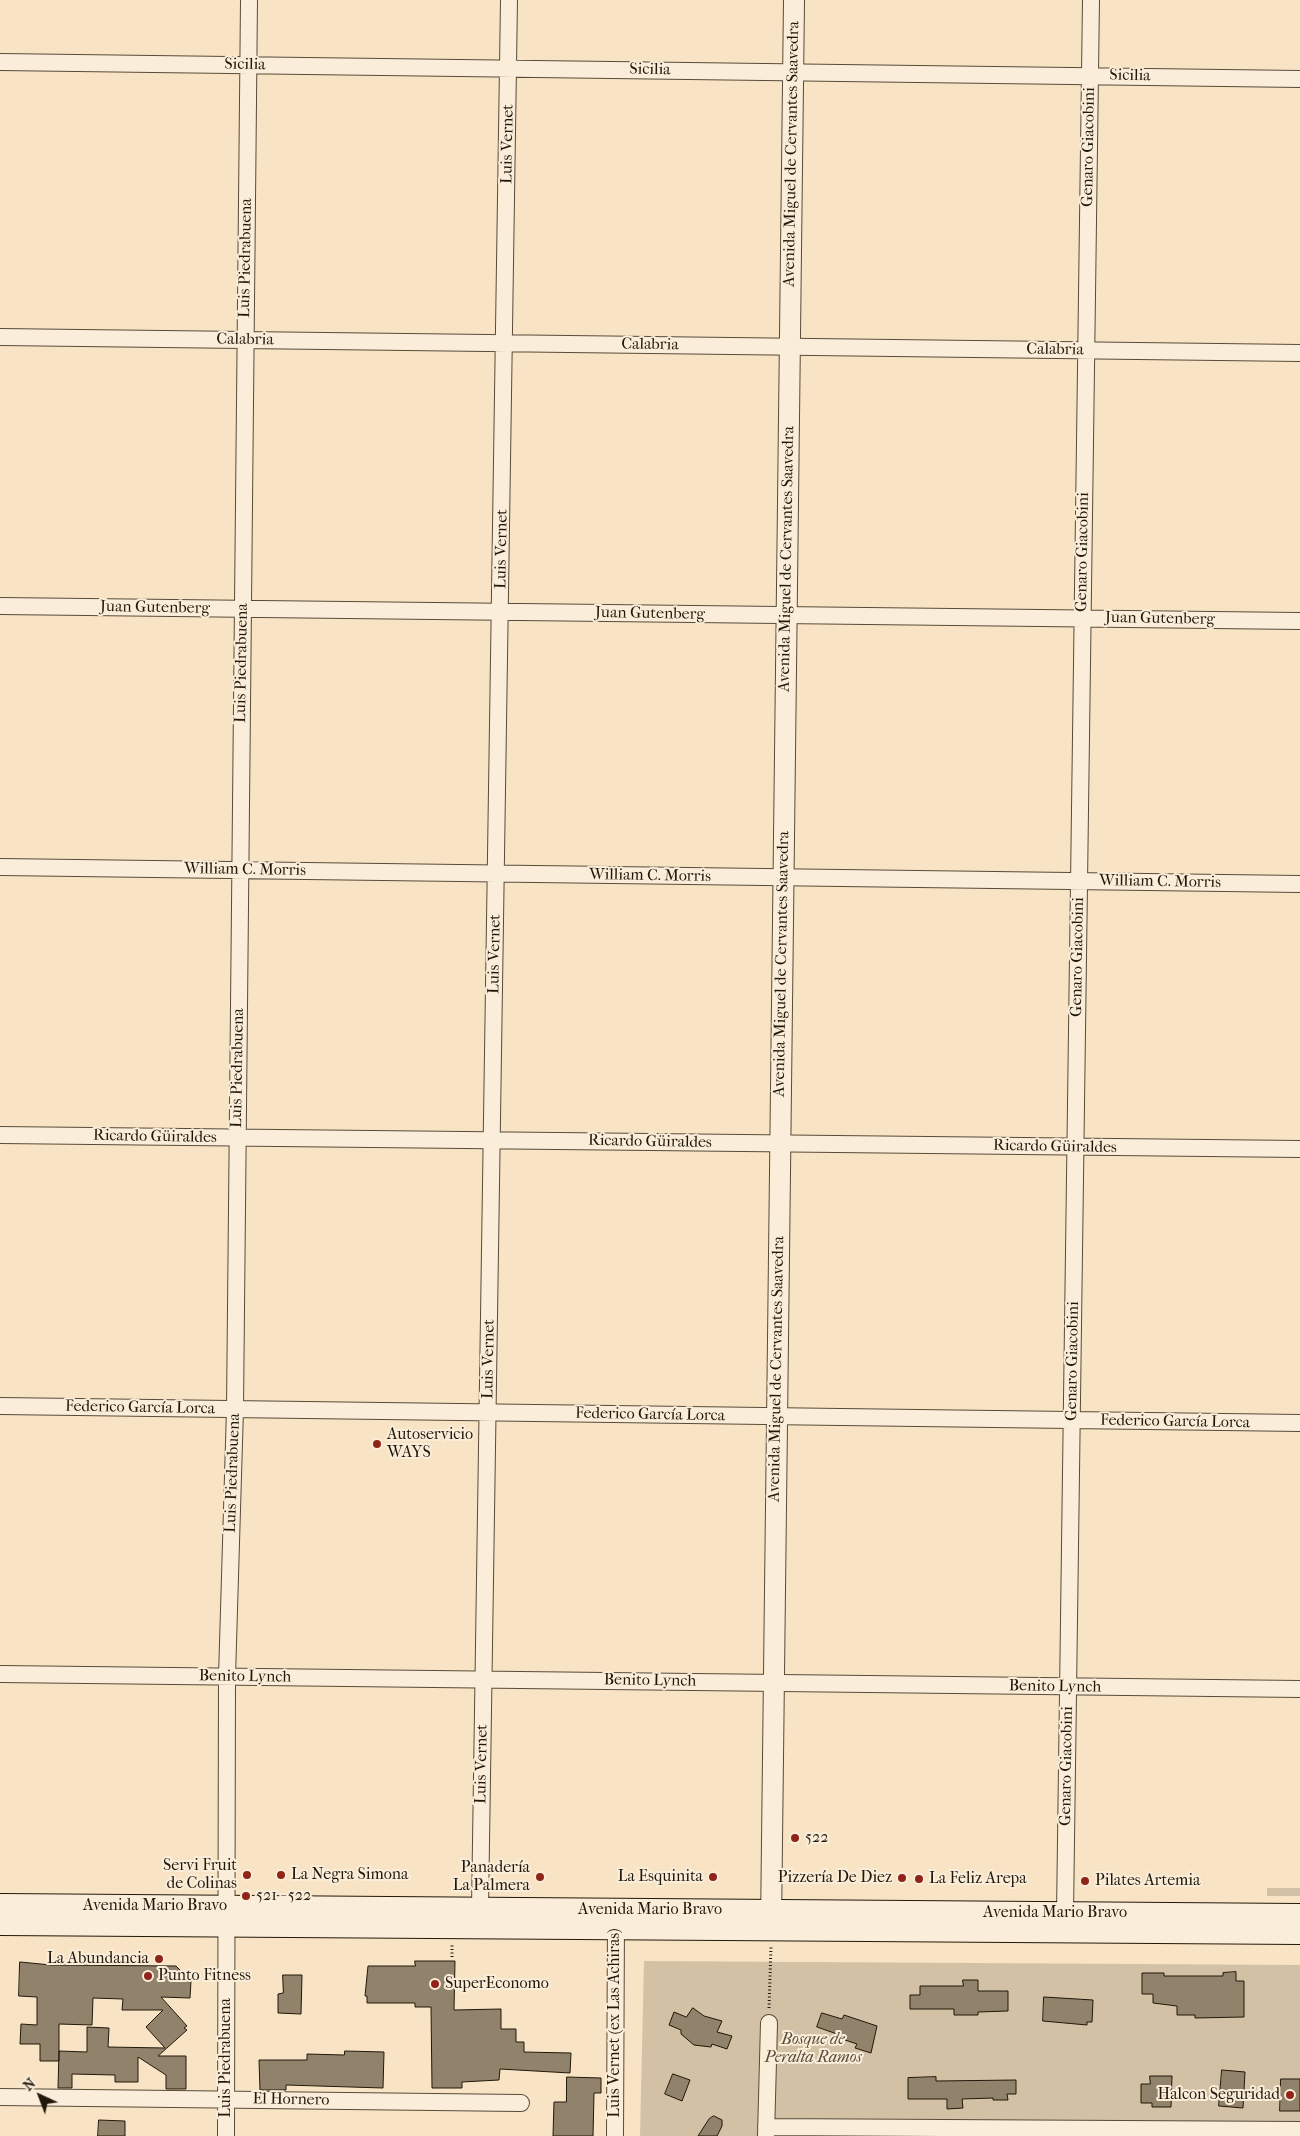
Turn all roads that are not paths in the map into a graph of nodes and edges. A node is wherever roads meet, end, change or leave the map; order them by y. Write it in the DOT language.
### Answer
graph roads {
  1 [pos="249,0"];
  2 [pos="509,0"];
  3 [pos="794,0"];
  4 [pos="1091,0"];
  5 [pos="0,62"];
  6 [pos="248,65"];
  7 [pos="508,68"];
  8 [pos="793,72"];
  9 [pos="1090,76"];
  10 [pos="1300,78"];
  11 [pos="0,337"];
  12 [pos="246,340"];
  13 [pos="505,343"];
  14 [pos="790,346"];
  15 [pos="1086,350"];
  16 [pos="1300,353"];
  17 [pos="0,606"];
  18 [pos="243,609"];
  19 [pos="501,612"];
  20 [pos="786,615"];
  21 [pos="1082,618"];
  22 [pos="1300,621"];
  23 [pos="0,867"];
  24 [pos="240,870"];
  25 [pos="497,874"];
  26 [pos="783,878"];
  27 [pos="1079,881"];
  28 [pos="1300,884"];
  29 [pos="0,1135"];
  30 [pos="237,1138"];
  31 [pos="492,1140"];
  32 [pos="780,1143"];
  33 [pos="1076,1147"];
  34 [pos="1300,1149"];
  35 [pos="0,1406"];
  36 [pos="235,1409"];
  37 [pos="488,1413"];
  38 [pos="777,1417"];
  39 [pos="1072,1420"];
  40 [pos="1300,1423"];
  41 [pos="0,1674"];
  42 [pos="227,1677"];
  43 [pos="484,1680"];
  44 [pos="774,1683"];
  45 [pos="1068,1687"];
  46 [pos="1300,1689"];
  47 [pos="0,1905"];
  48 [pos="480,1908"];
  49 [pos="1065,1913"];
  50 [pos="1300,1915"];
  51 [pos="225,1916"];
  52 [pos="616,1919"];
  53 [pos="771,1920"];
  54 [pos="0,1924"];
  55 [pos="1300,1933"];
  56 [pos="769,2023"];
  57 [pos="0,2097"];
  58 [pos="226,2099"];
  59 [pos="521,2103"];
  60 [pos="1300,2130"];
  61 [pos="766,2132"];
  62 [pos="226,2136"];
  63 [pos="614,2136"];
  1 -- 6 [label="street, Luis Piedrabuena"];
  2 -- 7 [label="street, Luis Vernet"];
  3 -- 8 [label="street, Avenida Miguel de Cervantes Saavedra"];
  4 -- 9 [label="street, Genaro Giacobini"];
  5 -- 6 [label="street, Sicilia"];
  6 -- 7 [label="street, Sicilia"];
  6 -- 12 [label="street, Luis Piedrabuena"];
  7 -- 8 [label="street, Sicilia"];
  7 -- 13 [label="street, Luis Vernet"];
  8 -- 9 [label="street, Sicilia"];
  8 -- 14 [label="street, Avenida Miguel de Cervantes Saavedra"];
  9 -- 10 [label="street, Sicilia"];
  9 -- 15 [label="street, Genaro Giacobini"];
  11 -- 12 [label="street, Calabria"];
  12 -- 13 [label="street, Calabria"];
  12 -- 18 [label="street, Luis Piedrabuena"];
  13 -- 14 [label="street, Calabria"];
  13 -- 19 [label="street, Luis Vernet"];
  14 -- 15 [label="street, Calabria"];
  14 -- 20 [label="street, Avenida Miguel de Cervantes Saavedra"];
  15 -- 16 [label="street, Calabria"];
  15 -- 21 [label="street, Genaro Giacobini"];
  17 -- 18 [label="street, Juan Gutenberg"];
  18 -- 19 [label="street, Juan Gutenberg"];
  18 -- 24 [label="street, Luis Piedrabuena"];
  19 -- 20 [label="street, Juan Gutenberg"];
  19 -- 25 [label="street, Luis Vernet"];
  20 -- 21 [label="street, Juan Gutenberg"];
  20 -- 26 [label="street, Avenida Miguel de Cervantes Saavedra"];
  21 -- 22 [label="street, Juan Gutenberg"];
  21 -- 27 [label="street, Genaro Giacobini"];
  23 -- 24 [label="street, William C. Morris"];
  24 -- 25 [label="street, William C. Morris"];
  24 -- 30 [label="street, Luis Piedrabuena"];
  25 -- 26 [label="street, William C. Morris"];
  25 -- 31 [label="street, Luis Vernet"];
  26 -- 27 [label="street, William C. Morris"];
  26 -- 32 [label="street, Avenida Miguel de Cervantes Saavedra"];
  27 -- 28 [label="street, William C. Morris"];
  27 -- 33 [label="street, Genaro Giacobini"];
  29 -- 30 [label="street, Ricardo Güiraldes"];
  30 -- 31 [label="street, Ricardo Güiraldes"];
  30 -- 36 [label="street, Luis Piedrabuena"];
  31 -- 32 [label="street, Ricardo Güiraldes"];
  31 -- 37 [label="street, Luis Vernet"];
  32 -- 33 [label="street, Ricardo Güiraldes"];
  32 -- 38 [label="street, Avenida Miguel de Cervantes Saavedra"];
  33 -- 34 [label="street, Ricardo Güiraldes"];
  33 -- 39 [label="street, Genaro Giacobini"];
  35 -- 36 [label="street, Federico García Lorca"];
  36 -- 37 [label="street, Federico García Lorca"];
  36 -- 42 [label="street, Luis Piedrabuena"];
  37 -- 38 [label="street, Federico García Lorca"];
  37 -- 43 [label="street, Luis Vernet"];
  38 -- 39 [label="street, Federico García Lorca"];
  38 -- 44 [label="street, Avenida Miguel de Cervantes Saavedra"];
  39 -- 40 [label="street, Federico García Lorca"];
  39 -- 45 [label="street, Genaro Giacobini"];
  41 -- 42 [label="street, Benito Lynch"];
  42 -- 43 [label="street, Benito Lynch"];
  42 -- 51 [label="street, Luis Piedrabuena"];
  43 -- 44 [label="street, Benito Lynch"];
  43 -- 48 [label="street, Luis Vernet"];
  44 -- 45 [label="street, Benito Lynch"];
  44 -- 53 [label="street, Avenida Miguel de Cervantes Saavedra"];
  45 -- 46 [label="street, Benito Lynch"];
  45 -- 49 [label="street, Genaro Giacobini"];
  47 -- 51 [label="main road, Avenida Mario Bravo"];
  48 -- 51 [label="main road, Avenida Mario Bravo"];
  48 -- 52 [label="main road, Avenida Mario Bravo"];
  49 -- 50 [label="main road, Avenida Mario Bravo"];
  49 -- 53 [label="main road, Avenida Mario Bravo"];
  51 -- 52 [label="main road, Avenida Mario Bravo"];
  51 -- 54 [label="main road, Avenida Mario Bravo"];
  51 -- 58 [label="street, Luis Piedrabuena"];
  52 -- 53 [label="main road, Avenida Mario Bravo"];
  52 -- 63 [label="street, Luis Vernet (ex Las Achiras)"];
  53 -- 55 [label="main road, Avenida Mario Bravo"];
  56 -- 61 [label="street"];
  57 -- 58 [label="street, El Hornero"];
  58 -- 59 [label="street, El Hornero"];
  58 -- 62 [label="street, Luis Piedrabuena"];
  60 -- 61 [label="street"];
}
